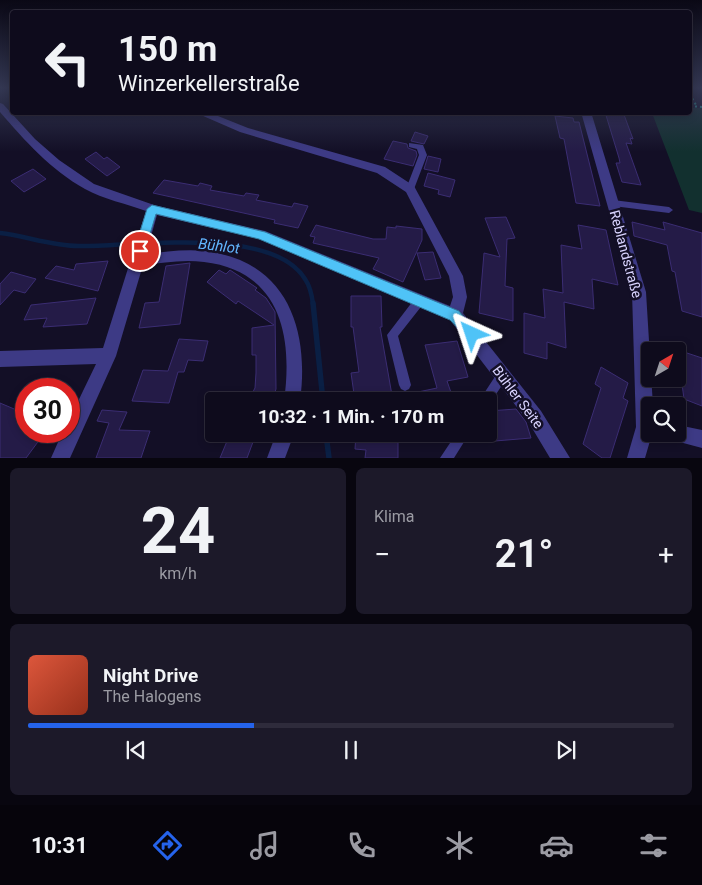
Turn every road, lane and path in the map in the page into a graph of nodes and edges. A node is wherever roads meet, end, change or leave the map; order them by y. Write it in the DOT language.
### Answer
graph roads {
  1 [pos="3,109"];
  2 [pos="217,115"];
  3 [pos="587,115"];
  4 [pos="412,144"];
  5 [pos="410,189"];
  6 [pos="613,203"];
  7 [pos="152,209"];
  8 [pos="668,210"];
  9 [pos="139,255"];
  10 [pos="420,300"];
  11 [pos="455,315"];
  12 [pos="108,356"];
  13 [pos="0,360"];
  14 [pos="502,376"];
  15 [pos="406,385"];
  16 [pos="293,392"];
  17 [pos="491,392"];
  18 [pos="645,397"];
  19 [pos="686,436"];
  20 [pos="702,439"];
  21 [pos="282,442"];
  22 [pos="457,442"];
  23 [pos="642,442"];
  24 [pos="60,458"];
  25 [pos="276,458"];
  26 [pos="446,458"];
  27 [pos="561,458"];
  28 [pos="636,458"];
  1 -- 7 [label="street, Bühler Seite"];
  2 -- 5 [label="street"];
  3 -- 6 [label="street, Reblandstraße"];
  4 -- 5 [label="lane"];
  5 -- 11 [label="street"];
  6 -- 8 [label="lane"];
  6 -- 18 [label="street, Reblandstraße"];
  7 -- 9 [label="street"];
  7 -- 10 [label="street, Bühler Seite"];
  9 -- 12 [label="street"];
  9 -- 16 [label="street"];
  10 -- 11 [label="street, Bühler Seite"];
  10 -- 15 [label="lane"];
  11 -- 14 [label="street, Bühler Seite"];
  12 -- 13 [label="street"];
  12 -- 24 [label="street"];
  14 -- 17 [label="lane"];
  14 -- 27 [label="street, Bühler Seite"];
  19 -- 20 [label="street"];
  21 -- 25 [label="street"];
  22 -- 26 [label="lane"];
  23 -- 28 [label="street, Reblandstraße"];
}
